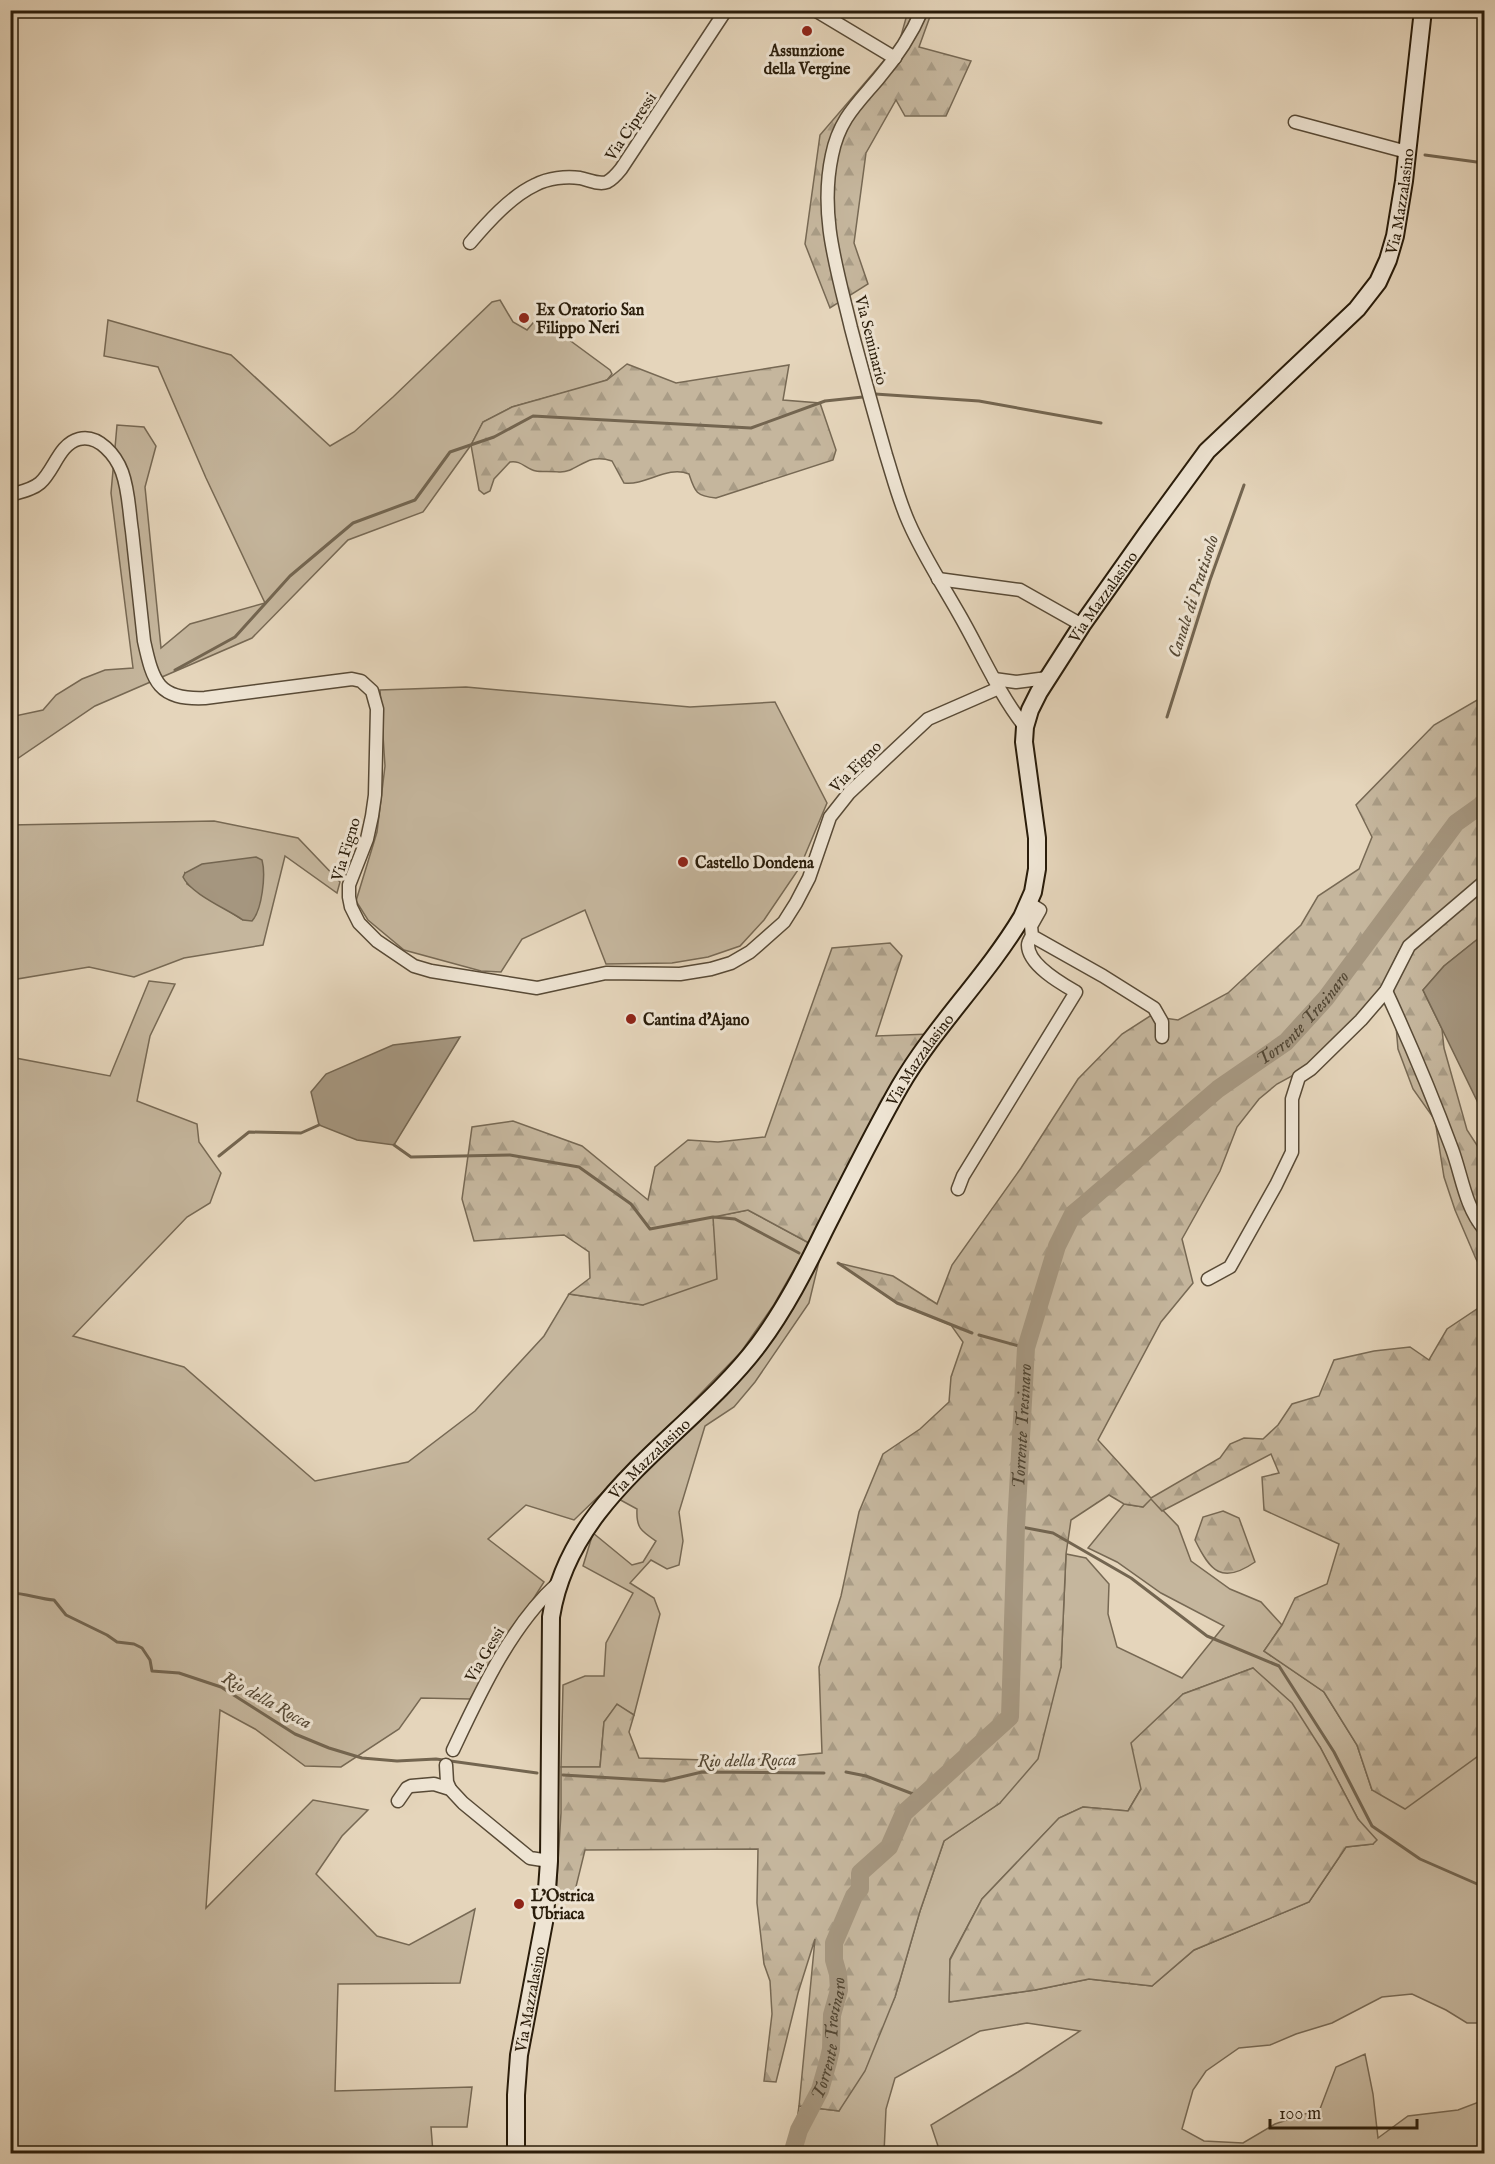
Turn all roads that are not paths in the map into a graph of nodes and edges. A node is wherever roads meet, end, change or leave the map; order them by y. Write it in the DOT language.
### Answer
graph roads {
  1 [pos="726,10"];
  2 [pos="815,10"];
  3 [pos="922,10"];
  4 [pos="1424,10"];
  5 [pos="895,58"];
  6 [pos="1295,122"];
  7 [pos="1407,152"];
  8 [pos="470,243"];
  9 [pos="10,495"];
  10 [pos="938,579"];
  11 [pos="1082,625"];
  12 [pos="1047,678"];
  13 [pos="997,684"];
  14 [pos="1025,727"];
  15 [pos="1485,882"];
  16 [pos="1029,903"];
  17 [pos="1032,936"];
  18 [pos="1386,991"];
  19 [pos="1162,1036"];
  20 [pos="958,1189"];
  21 [pos="1485,1229"];
  22 [pos="1208,1279"];
  23 [pos="558,1584"];
  24 [pos="453,1750"];
  25 [pos="446,1765"];
  26 [pos="450,1789"];
  27 [pos="398,1801"];
  28 [pos="549,1862"];
  29 [pos="516,2154"];
  1 -- 8 [label="street, Via Cipressi"];
  2 -- 5 [label="street"];
  3 -- 5 [label="street, Via Seminario"];
  4 -- 7 [label="main road, Via Mazzalasino"];
  5 -- 10 [label="street, Via Seminario"];
  6 -- 7 [label="street"];
  7 -- 11 [label="main road, Via Mazzalasino"];
  9 -- 13 [label="street, Via Figno"];
  10 -- 11 [label="street"];
  10 -- 13 [label="street, Via Seminario"];
  11 -- 12 [label="main road, Via Mazzalasino"];
  12 -- 13 [label="street"];
  12 -- 14 [label="main road, Via Mazzalasino"];
  13 -- 14 [label="street, Via Seminario"];
  14 -- 16 [label="main road, Via Mazzalasino"];
  15 -- 18 [label="street"];
  16 -- 17 [label="street"];
  16 -- 23 [label="main road, Via Mazzalasino"];
  17 -- 19 [label="street"];
  17 -- 20 [label="street"];
  18 -- 21 [label="street"];
  18 -- 22 [label="street"];
  23 -- 24 [label="street, Via Gessi"];
  23 -- 28 [label="main road, Via Mazzalasino"];
  25 -- 26 [label="street"];
  26 -- 27 [label="street"];
  26 -- 28 [label="street"];
  28 -- 29 [label="main road, Via Mazzalasino"];
}
